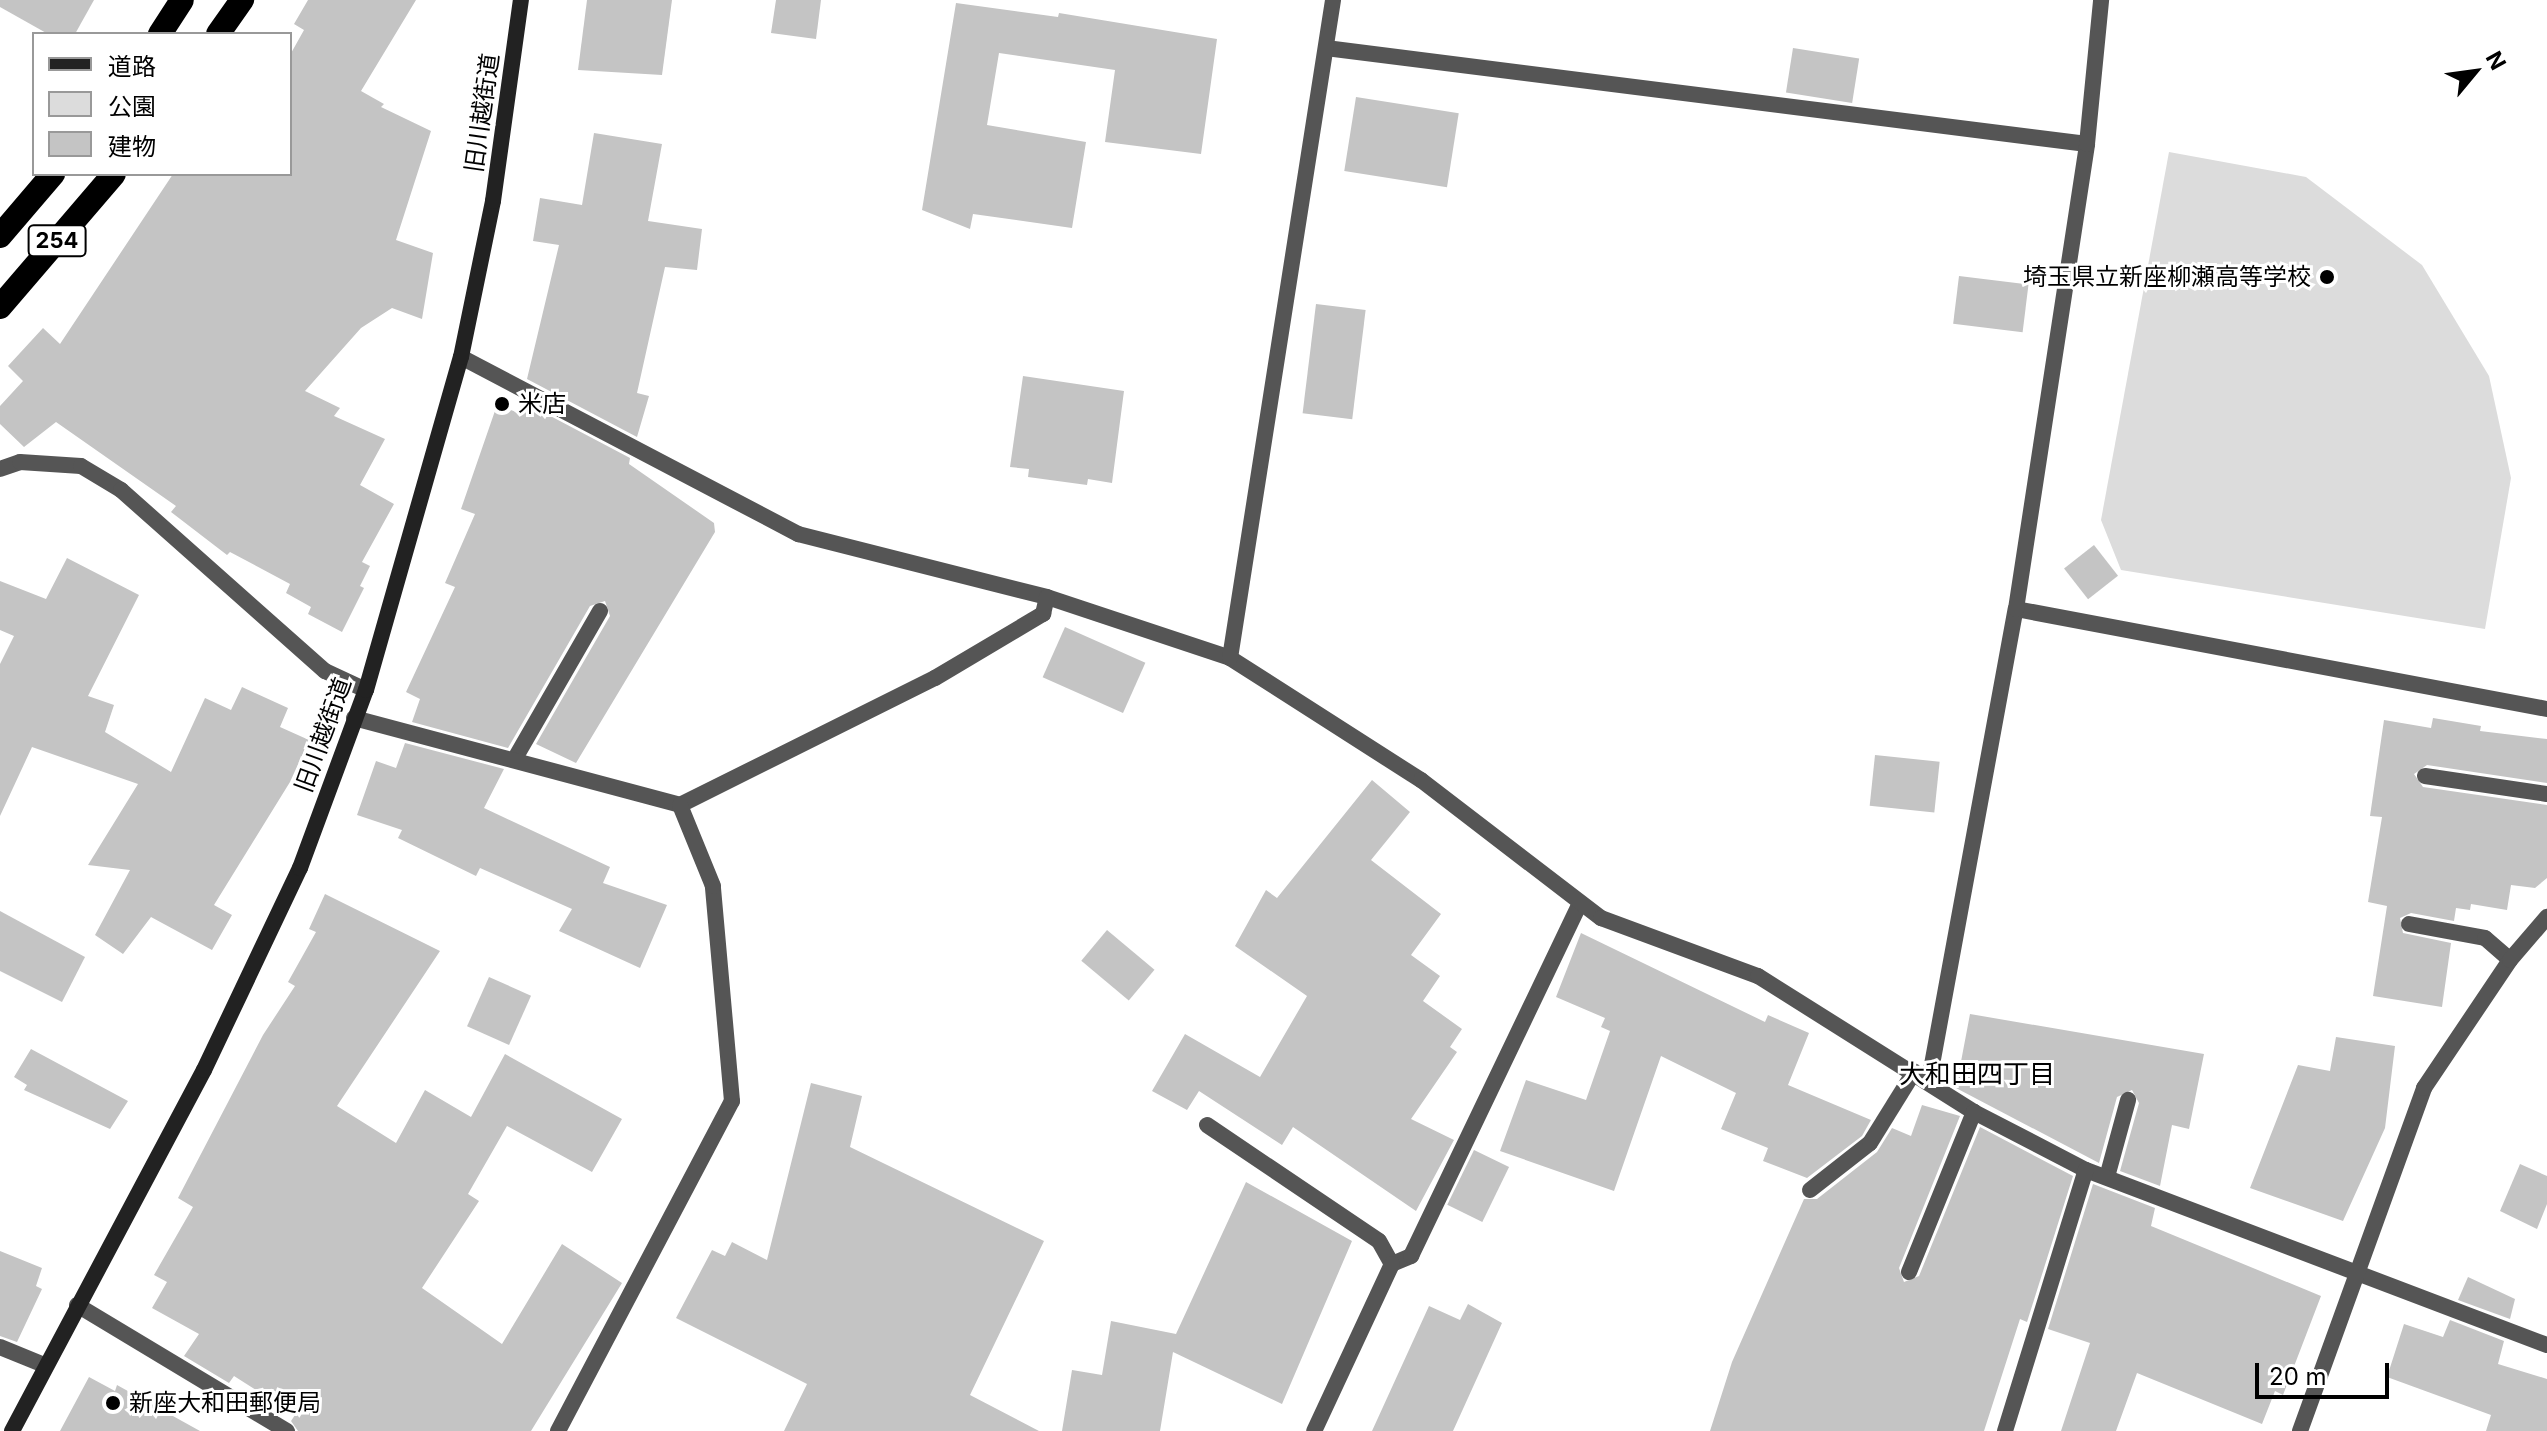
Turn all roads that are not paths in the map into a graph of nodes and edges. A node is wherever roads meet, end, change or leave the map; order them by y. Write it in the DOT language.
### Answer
graph roads {
  1 [pos="182,0"];
  2 [pos="242,0"];
  3 [pos="521,0"];
  4 [pos="1333,0"];
  5 [pos="2101,0"];
  6 [pos="161,32"];
  7 [pos="219,32"];
  8 [pos="1326,48"];
  9 [pos="2087,144"];
  10 [pos="51,176"];
  11 [pos="112,176"];
  12 [pos="0,236"];
  13 [pos="0,307"];
  14 [pos="461,357"];
  15 [pos="0,469"];
  16 [pos="1047,597"];
  17 [pos="2016,609"];
  18 [pos="600,611"];
  19 [pos="1230,658"];
  20 [pos="366,690"];
  21 [pos="2547,709"];
  22 [pos="354,718"];
  23 [pos="514,760"];
  24 [pos="2425,776"];
  25 [pos="2547,794"];
  26 [pos="680,805"];
  27 [pos="1580,904"];
  28 [pos="2547,917"];
  29 [pos="2409,924"];
  30 [pos="2510,960"];
  31 [pos="1921,1076"];
  32 [pos="2128,1100"];
  33 [pos="1974,1112"];
  34 [pos="1207,1125"];
  35 [pos="2086,1170"];
  36 [pos="2107,1177"];
  37 [pos="1810,1190"];
  38 [pos="1392,1264"];
  39 [pos="1909,1272"];
  40 [pos="2356,1274"];
  41 [pos="77,1305"];
  42 [pos="2547,1345"];
  43 [pos="0,1347"];
  44 [pos="44,1365"];
  45 [pos="12,1431"];
  46 [pos="287,1431"];
  47 [pos="558,1431"];
  48 [pos="1314,1431"];
  49 [pos="2005,1431"];
  50 [pos="2300,1431"];
  1 -- 6 [label="highway"];
  2 -- 7 [label="highway"];
  3 -- 14 [label="main road, 旧川越街道"];
  4 -- 8 [label="street"];
  5 -- 9 [label="street"];
  8 -- 9 [label="street"];
  8 -- 19 [label="street"];
  9 -- 17 [label="street"];
  10 -- 12 [label="highway, 254"];
  11 -- 13 [label="highway, 254"];
  14 -- 16 [label="street"];
  14 -- 20 [label="main road, 旧川越街道"];
  15 -- 20 [label="street"];
  16 -- 19 [label="street"];
  16 -- 26 [label="street"];
  17 -- 21 [label="street"];
  17 -- 31 [label="street"];
  18 -- 23 [label="street"];
  19 -- 27 [label="street"];
  20 -- 22 [label="main road, 旧川越街道"];
  22 -- 23 [label="street"];
  22 -- 41 [label="main road, 旧川越街道"];
  23 -- 26 [label="street"];
  24 -- 25 [label="street"];
  26 -- 47 [label="street"];
  27 -- 31 [label="street"];
  27 -- 38 [label="street"];
  28 -- 30 [label="street"];
  29 -- 30 [label="street"];
  30 -- 40 [label="street"];
  31 -- 33 [label="street"];
  31 -- 37 [label="street"];
  32 -- 36 [label="street"];
  33 -- 35 [label="street"];
  33 -- 39 [label="street"];
  34 -- 38 [label="street"];
  35 -- 36 [label="street"];
  35 -- 49 [label="street"];
  36 -- 40 [label="street"];
  38 -- 48 [label="street"];
  40 -- 42 [label="street"];
  40 -- 50 [label="street"];
  41 -- 44 [label="main road, 旧川越街道"];
  41 -- 46 [label="street"];
  43 -- 44 [label="street"];
  44 -- 45 [label="main road, 旧川越街道"];
}
